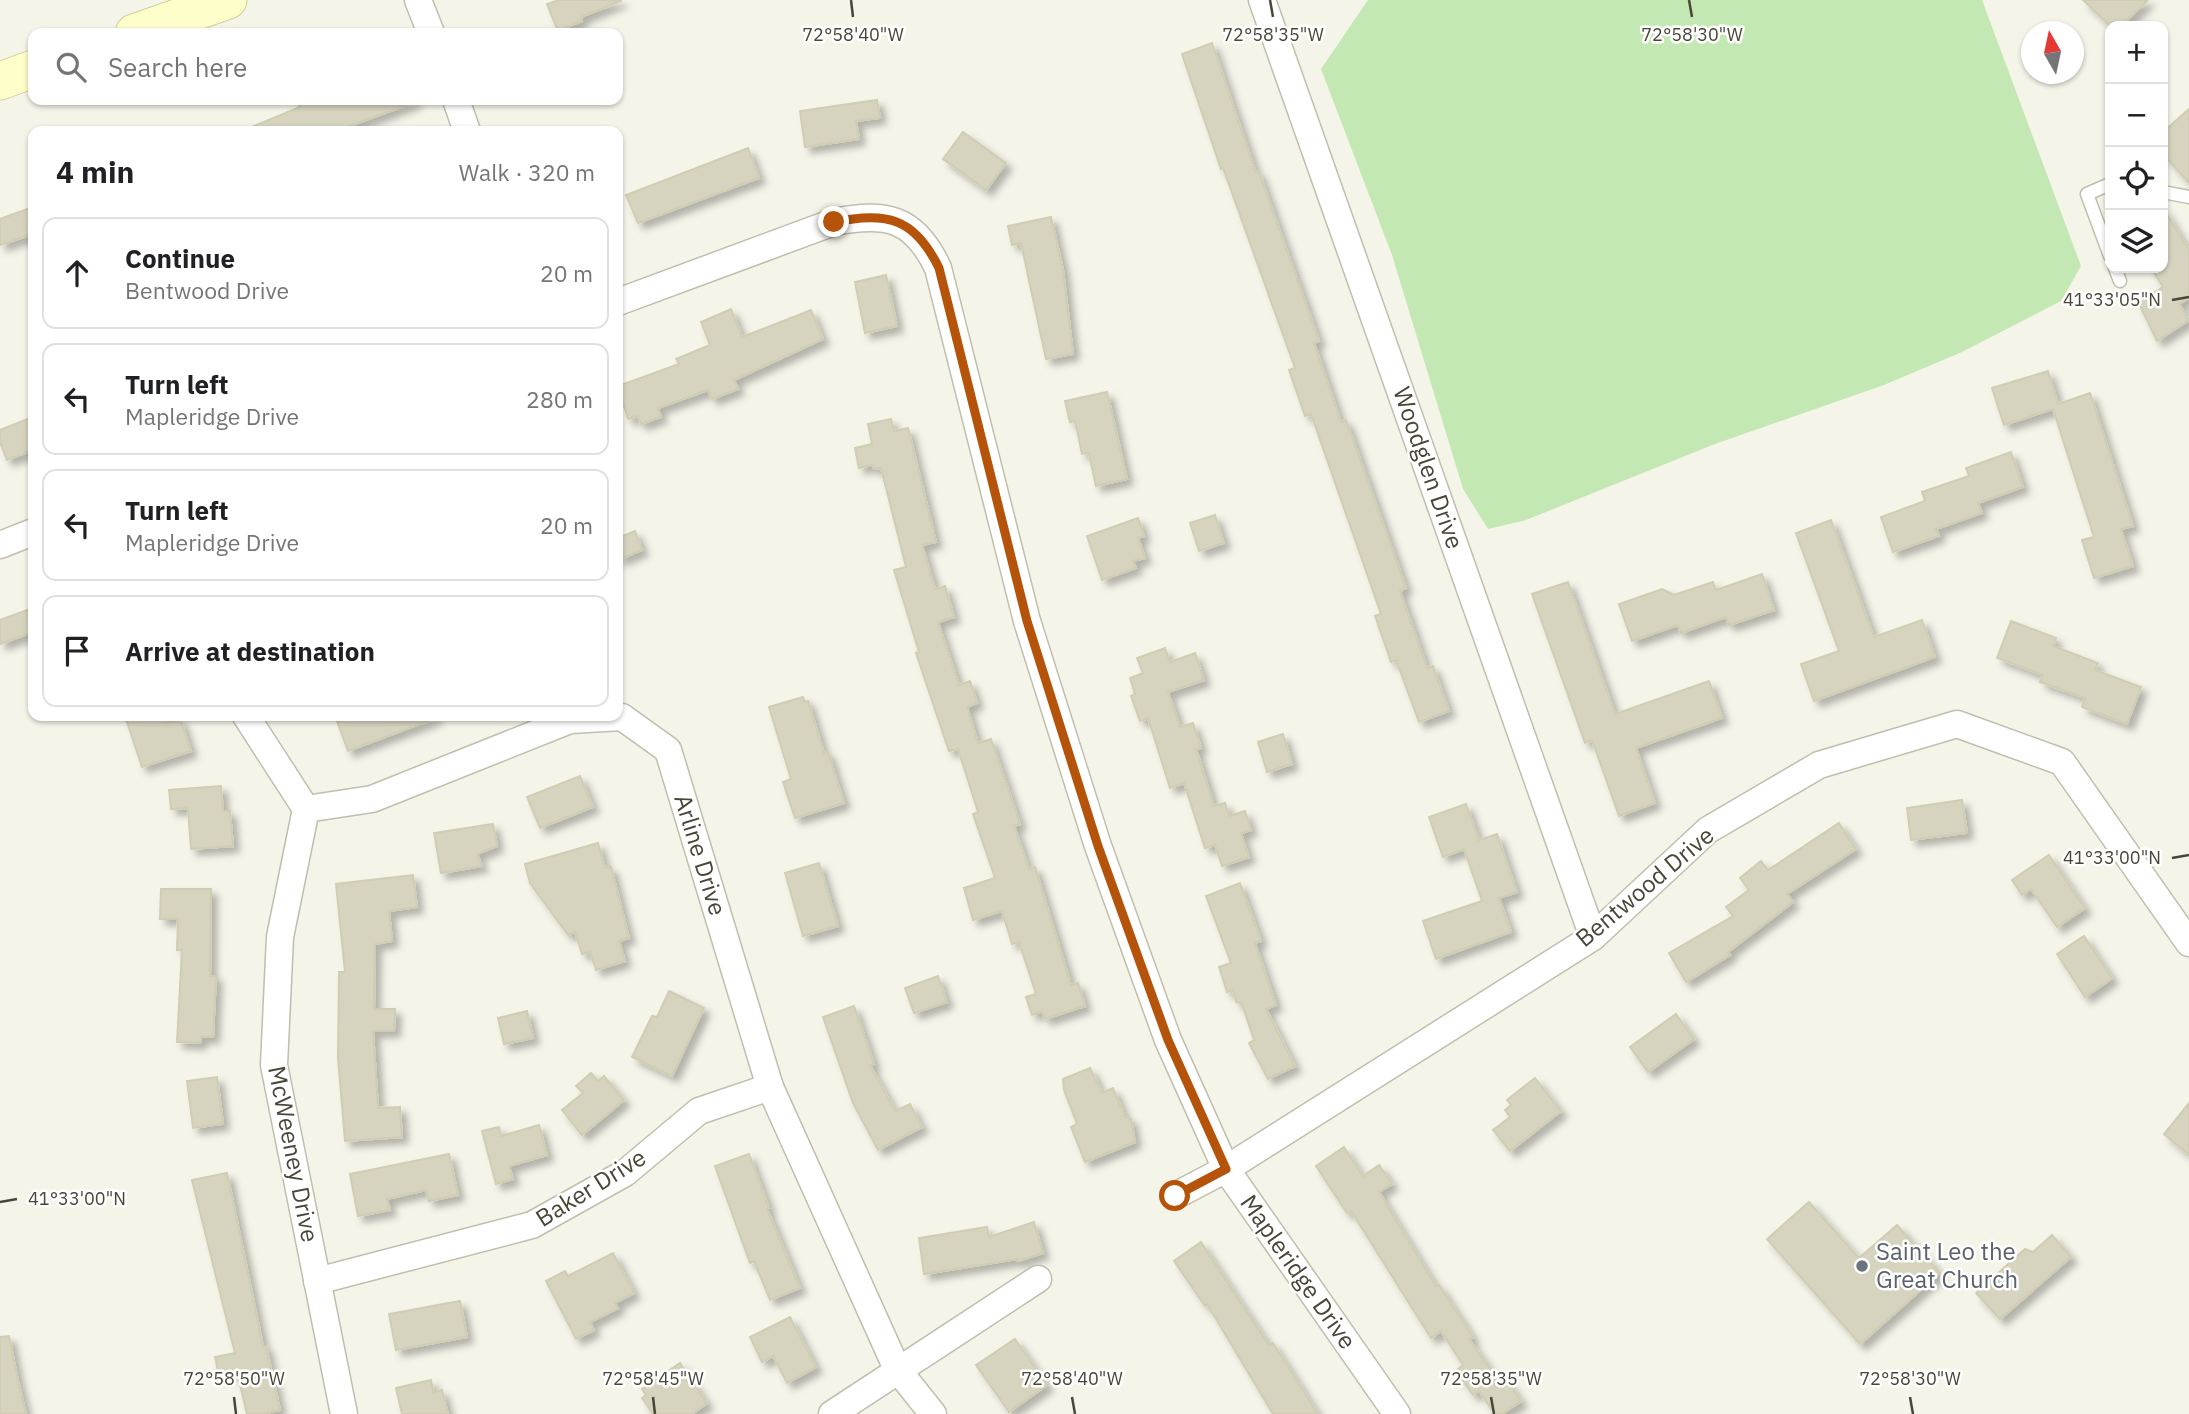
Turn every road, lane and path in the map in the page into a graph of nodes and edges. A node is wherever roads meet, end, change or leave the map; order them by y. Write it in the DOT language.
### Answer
graph roads {
  1 [pos="228,0"];
  2 [pos="418,0"];
  3 [pos="1262,0"];
  4 [pos="148,28"];
  5 [pos="429,28"];
  6 [pos="28,71"];
  7 [pos="0,81"];
  8 [pos="458,105"];
  9 [pos="465,126"];
  10 [pos="2105,186"];
  11 [pos="2168,193"];
  12 [pos="2189,197"];
  13 [pos="2105,243"];
  14 [pos="623,300"];
  15 [pos="28,534"];
  16 [pos="0,544"];
  17 [pos="623,718"];
  18 [pos="249,721"];
  19 [pos="567,721"];
  20 [pos="306,809"];
  21 [pos="1593,937"];
  22 [pos="2189,943"];
  23 [pos="770,1087"];
  24 [pos="1226,1169"];
  25 [pos="1175,1196"];
  26 [pos="1038,1279"];
  27 [pos="317,1281"];
  28 [pos="897,1369"];
  29 [pos="344,1414"];
  30 [pos="832,1414"];
  31 [pos="933,1414"];
  32 [pos="1397,1414"];
  1 -- 4 [label="main road"];
  2 -- 5 [label="street"];
  3 -- 21 [label="street, Woodglen Drive"];
  6 -- 7 [label="main road"];
  8 -- 9 [label="street"];
  10 -- 13 [label="lane"];
  11 -- 12 [label="lane"];
  14 -- 24 [label="street, Mapleridge Drive"];
  15 -- 16 [label="street"];
  17 -- 23 [label="street, Arline Drive"];
  18 -- 20 [label="street"];
  19 -- 20 [label="street, Arline Drive"];
  20 -- 27 [label="street, McWeeney Drive"];
  21 -- 22 [label="street, Bentwood Drive"];
  21 -- 24 [label="street, Bentwood Drive"];
  23 -- 27 [label="street, Baker Drive"];
  23 -- 28 [label="street, Arline Drive"];
  24 -- 25 [label="street, Bentwood Drive"];
  24 -- 32 [label="street, Mapleridge Drive"];
  26 -- 28 [label="street"];
  27 -- 29 [label="street, McWeeney Drive"];
  28 -- 30 [label="street"];
  28 -- 31 [label="street, Arline Drive"];
}
